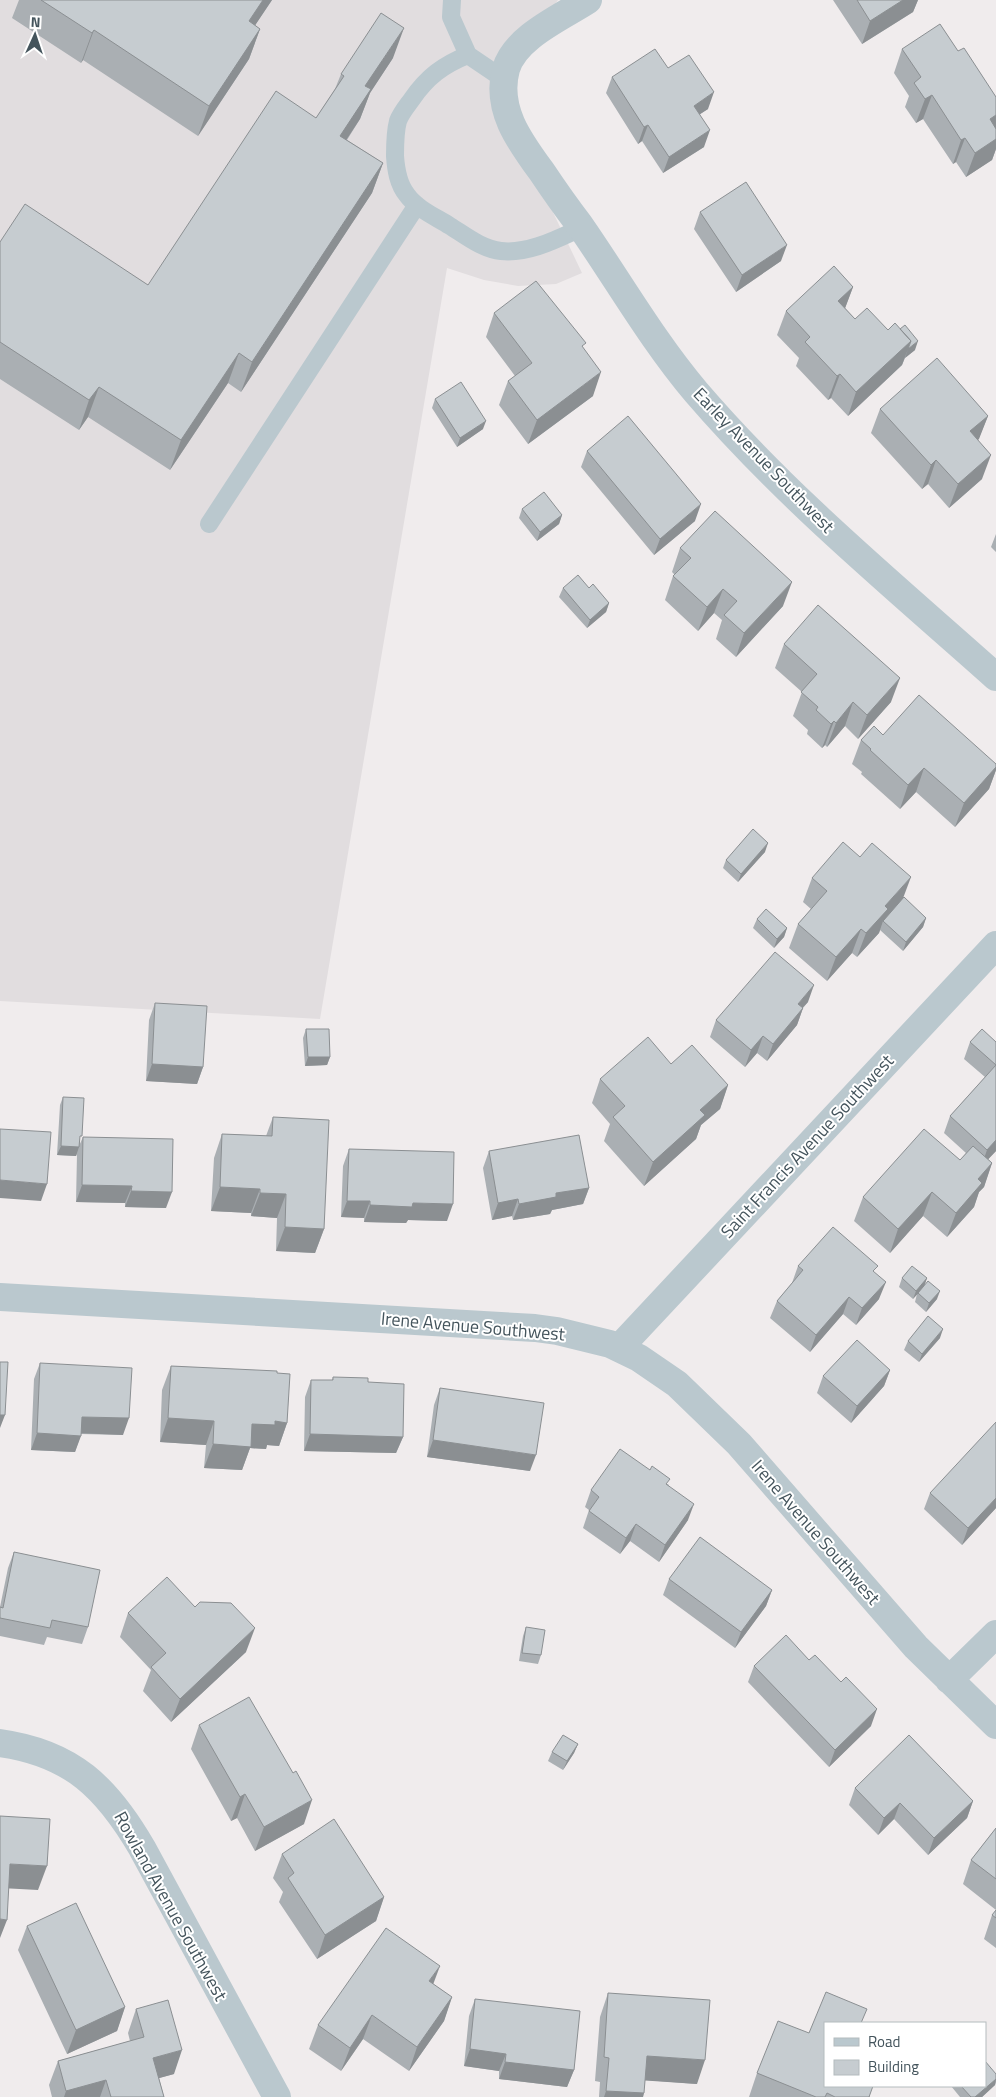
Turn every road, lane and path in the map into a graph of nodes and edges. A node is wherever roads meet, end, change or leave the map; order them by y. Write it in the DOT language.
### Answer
graph roads {
  1 [pos="452,0"];
  2 [pos="588,0"];
  3 [pos="468,55"];
  4 [pos="504,80"];
  5 [pos="417,206"];
  6 [pos="581,228"];
  7 [pos="209,524"];
  8 [pos="996,677"];
  9 [pos="996,945"];
  10 [pos="0,1297"];
  11 [pos="619,1348"];
  12 [pos="996,1634"];
  13 [pos="948,1680"];
  14 [pos="996,1725"];
  15 [pos="0,1743"];
  16 [pos="277,2097"];
  1 -- 3 [label="lane"];
  2 -- 4 [label="street"];
  3 -- 4 [label="lane"];
  3 -- 5 [label="lane"];
  4 -- 6 [label="street, Earley Avenue Southwest"];
  5 -- 6 [label="lane"];
  5 -- 7 [label="lane"];
  6 -- 8 [label="street, Earley Avenue Southwest"];
  9 -- 11 [label="street, Saint Francis Avenue Southwest"];
  10 -- 11 [label="street, Irene Avenue Southwest"];
  11 -- 13 [label="street, Irene Avenue Southwest"];
  12 -- 13 [label="street"];
  13 -- 14 [label="street, Irene Avenue Southwest"];
  15 -- 16 [label="street, Rowland Avenue Southwest"];
}
